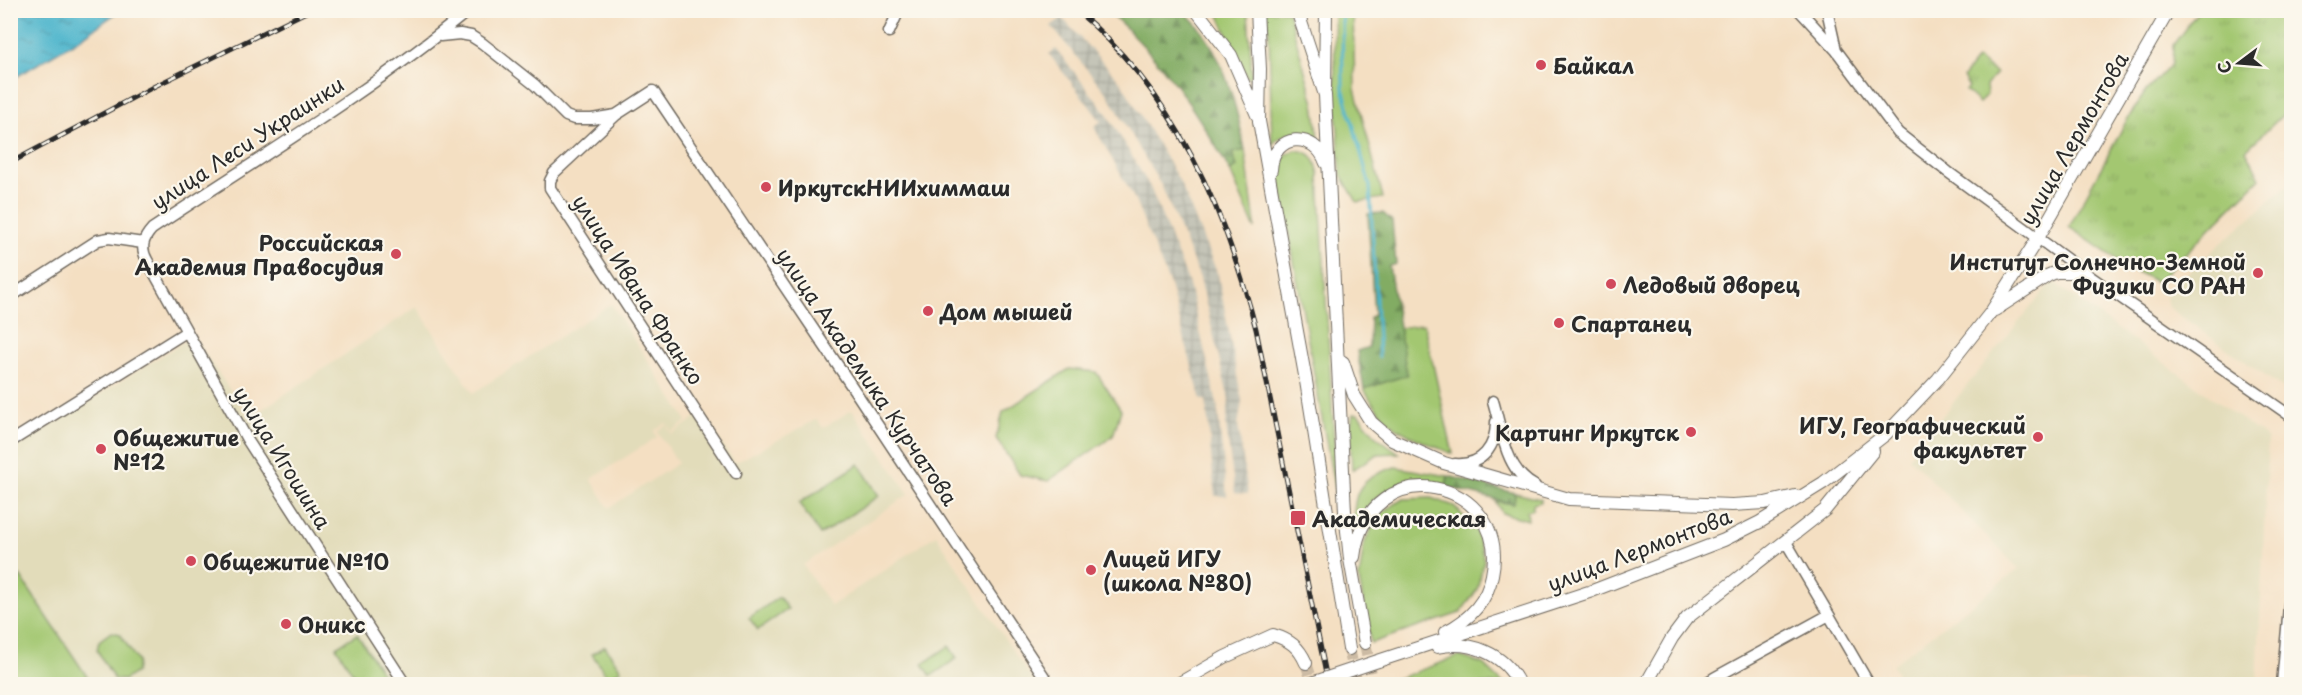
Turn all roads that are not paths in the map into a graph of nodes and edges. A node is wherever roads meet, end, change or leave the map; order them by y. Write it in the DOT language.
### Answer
graph roads {
  1 [pos="469,10"];
  2 [pos="899,10"];
  3 [pos="1196,10"];
  4 [pos="1257,10"];
  5 [pos="1297,10"];
  6 [pos="1326,10"];
  7 [pos="1799,10"];
  8 [pos="1827,10"];
  9 [pos="2169,10"];
  10 [pos="889,32"];
  11 [pos="439,36"];
  12 [pos="1836,50"];
  13 [pos="653,91"];
  14 [pos="1325,95"];
  15 [pos="616,115"];
  16 [pos="1259,120"];
  17 [pos="1327,167"];
  18 [pos="1272,191"];
  19 [pos="2038,238"];
  20 [pos="143,243"];
  21 [pos="2085,272"];
  22 [pos="10,297"];
  23 [pos="1991,312"];
  24 [pos="1336,321"];
  25 [pos="186,332"];
  26 [pos="2292,417"];
  27 [pos="1886,434"];
  28 [pos="10,442"];
  29 [pos="1444,463"];
  30 [pos="736,473"];
  31 [pos="1823,483"];
  32 [pos="1548,492"];
  33 [pos="1786,542"];
  34 [pos="2292,573"];
  35 [pos="1353,578"];
  36 [pos="1829,615"];
  37 [pos="1365,643"];
  38 [pos="1349,649"];
  39 [pos="1378,661"];
  40 [pos="1306,663"];
  41 [pos="1716,681"];
  42 [pos="405,684"];
  43 [pos="1049,684"];
  44 [pos="1178,684"];
  45 [pos="1309,684"];
  46 [pos="1519,684"];
  47 [pos="1646,684"];
  48 [pos="1704,684"];
  49 [pos="1869,684"];
  50 [pos="2282,684"];
  1 -- 11 [label="street, улица Леси Украинки"];
  2 -- 10 [label="street"];
  3 -- 16 [label="main road"];
  4 -- 16 [label="main road"];
  5 -- 14 [label="main road"];
  6 -- 14 [label="main road"];
  7 -- 12 [label="street"];
  8 -- 12 [label="street"];
  9 -- 19 [label="main road, улица Лермонтова"];
  11 -- 15 [label="street"];
  11 -- 20 [label="street, улица Леси Украинки"];
  12 -- 19 [label="street"];
  13 -- 15 [label="street, улица Ивана Франко"];
  13 -- 43 [label="street, улица Академика Курчатова"];
  14 -- 17 [label="main road"];
  15 -- 30 [label="street, улица Ивана Франко"];
  16 -- 18 [label="main road"];
  17 -- 18 [label="main road"];
  17 -- 24 [label="main road"];
  18 -- 38 [label="main road"];
  19 -- 21 [label="street"];
  19 -- 23 [label="main road, улица Лермонтова"];
  20 -- 22 [label="street"];
  20 -- 25 [label="street, улица Игошина"];
  21 -- 23 [label="main road"];
  21 -- 26 [label="street"];
  23 -- 27 [label="main road, улица Лермонтова"];
  24 -- 29 [label="main road"];
  24 -- 35 [label="main road"];
  25 -- 28 [label="street"];
  25 -- 42 [label="street, улица Игошина"];
  27 -- 31 [label="main road, улица Лермонтова"];
  27 -- 33 [label="main road"];
  29 -- 32 [label="main road"];
  29 -- 32 [label="street"];
  31 -- 32 [label="main road"];
  31 -- 39 [label="main road, улица Лермонтова"];
  33 -- 36 [label="street"];
  33 -- 47 [label="main road"];
  34 -- 50 [label="street"];
  35 -- 37 [label="main road"];
  35 -- 39 [label="main road"];
  36 -- 41 [label="street"];
  36 -- 49 [label="street"];
  39 -- 45 [label="main road, улица Лермонтова, bridge"];
  39 -- 46 [label="main road"];
  40 -- 44 [label="main road"];
  41 -- 48 [label="street"];
}
